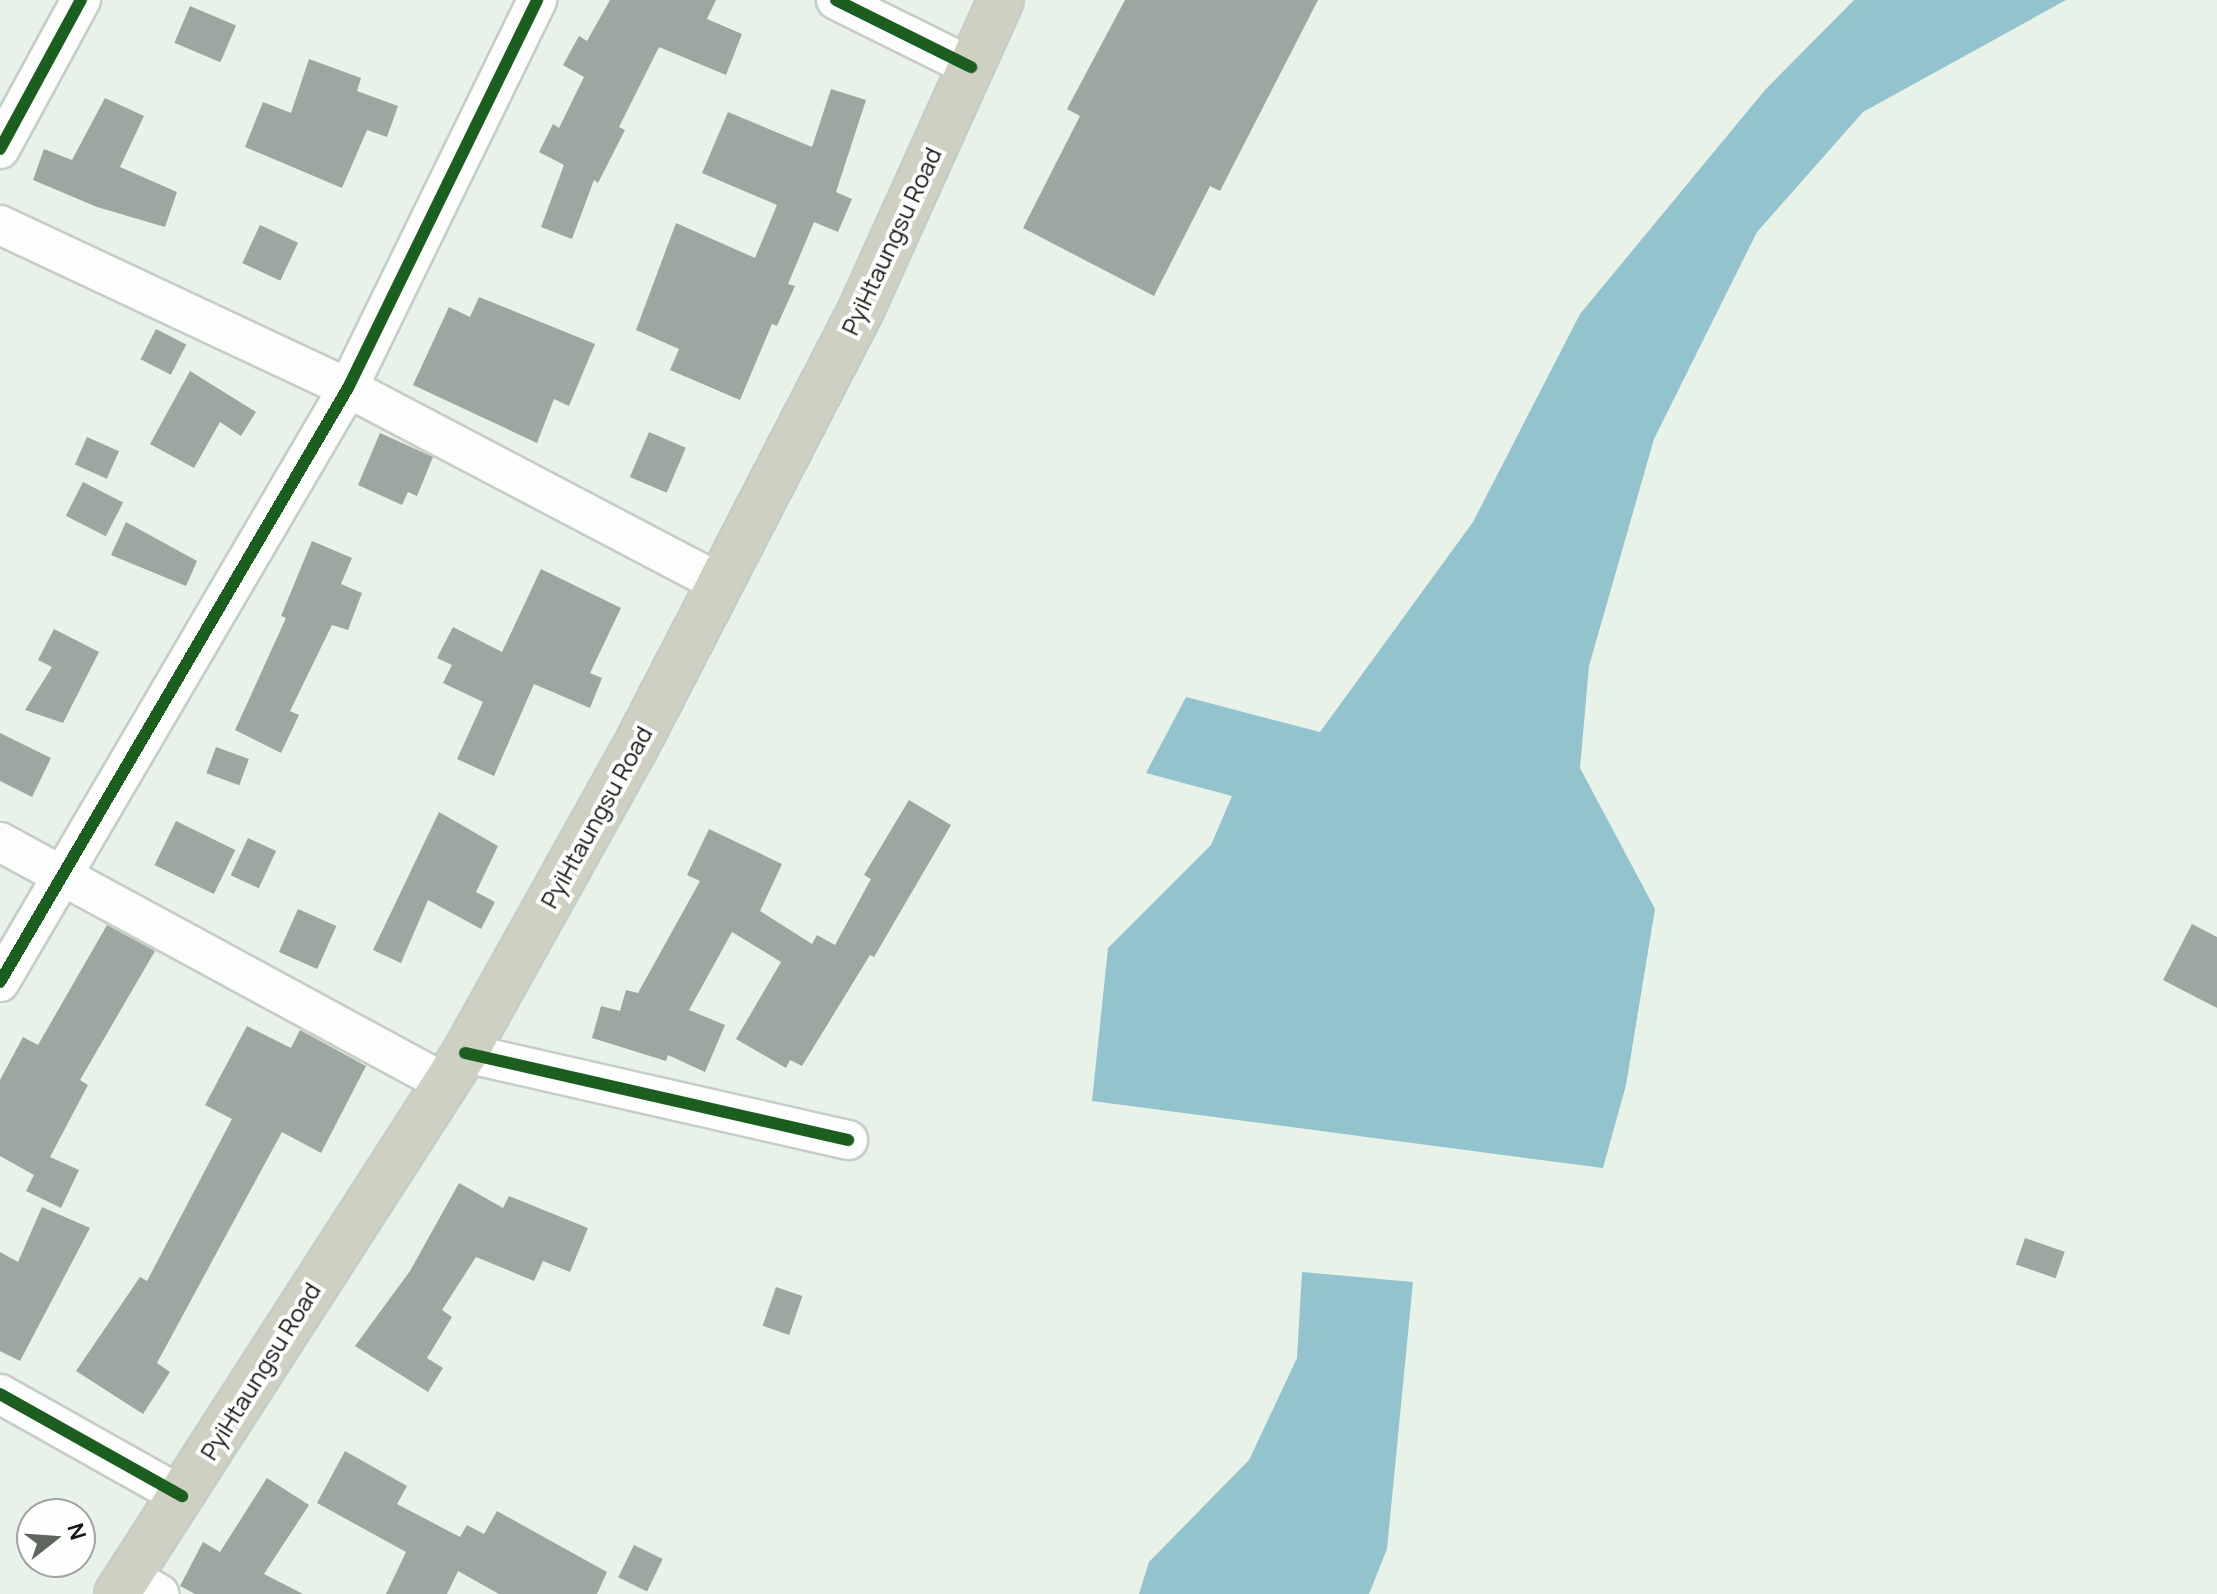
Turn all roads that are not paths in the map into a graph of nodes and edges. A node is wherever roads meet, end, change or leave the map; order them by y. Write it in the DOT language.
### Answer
graph roads {
  1 [pos="81,0"];
  2 [pos="537,0"];
  3 [pos="836,0"];
  4 [pos="1001,0"];
  5 [pos="971,67"];
  6 [pos="0,149"];
  7 [pos="0,225"];
  8 [pos="348,388"];
  9 [pos="720,583"];
  10 [pos="0,842"];
  11 [pos="61,875"];
  12 [pos="0,982"];
  13 [pos="454,1068"];
  14 [pos="848,1140"];
  15 [pos="0,1394"];
  16 [pos="182,1496"];
  17 [pos="136,1588"];
  1 -- 6 [label="street"];
  2 -- 8 [label="street"];
  3 -- 5 [label="street"];
  4 -- 5 [label="highway, PyiHtaungsu Road"];
  5 -- 9 [label="highway, PyiHtaungsu Road"];
  7 -- 8 [label="street"];
  8 -- 9 [label="street"];
  8 -- 11 [label="street"];
  9 -- 13 [label="highway, PyiHtaungsu Road"];
  10 -- 11 [label="street"];
  11 -- 12 [label="street"];
  11 -- 13 [label="street"];
  13 -- 14 [label="street"];
  13 -- 16 [label="highway, PyiHtaungsu Road"];
  15 -- 16 [label="street"];
  16 -- 17 [label="highway, PyiHtaungsu Road"];
}
